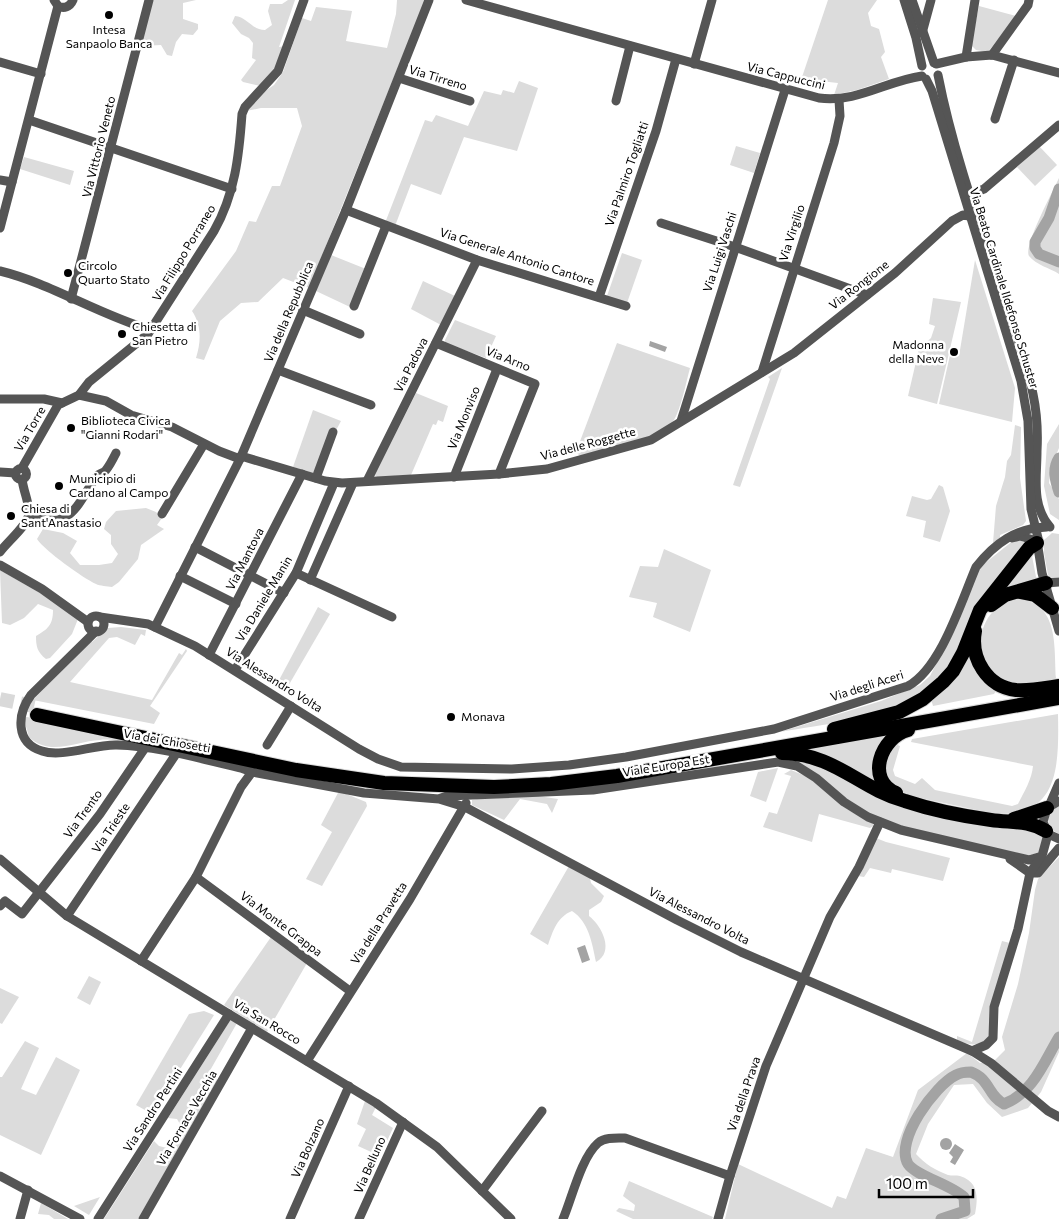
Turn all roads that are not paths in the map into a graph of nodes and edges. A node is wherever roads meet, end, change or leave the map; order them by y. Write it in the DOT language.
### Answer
graph roads {
  1 [pos="73,0"];
  2 [pos="149,0"];
  3 [pos="304,0"];
  4 [pos="429,0"];
  5 [pos="466,0"];
  6 [pos="712,0"];
  7 [pos="904,0"];
  8 [pos="975,0"];
  9 [pos="1029,0"];
  10 [pos="930,1"];
  11 [pos="913,2"];
  12 [pos="56,3"];
  13 [pos="922,33"];
  14 [pos="630,46"];
  15 [pos="992,55"];
  16 [pos="966,57"];
  17 [pos="676,59"];
  18 [pos="1014,60"];
  19 [pos="0,62"];
  20 [pos="694,64"];
  21 [pos="936,68"];
  22 [pos="923,73"];
  23 [pos="1059,73"];
  24 [pos="41,74"];
  25 [pos="399,78"];
  26 [pos="785,90"];
  27 [pos="840,100"];
  28 [pos="470,101"];
  29 [pos="616,101"];
  30 [pos="995,119"];
  31 [pos="29,120"];
  32 [pos="1059,125"];
  33 [pos="112,148"];
  34 [pos="0,180"];
  35 [pos="12,182"];
  36 [pos="232,189"];
  37 [pos="968,198"];
  38 [pos="346,210"];
  39 [pos="970,216"];
  40 [pos="952,221"];
  41 [pos="661,223"];
  42 [pos="386,226"];
  43 [pos="0,228"];
  44 [pos="735,247"];
  45 [pos="477,260"];
  46 [pos="793,268"];
  47 [pos="0,271"];
  48 [pos="866,295"];
  49 [pos="599,297"];
  50 [pos="71,299"];
  51 [pos="354,306"];
  52 [pos="626,306"];
  53 [pos="303,310"];
  54 [pos="150,330"];
  55 [pos="360,334"];
  56 [pos="436,343"];
  57 [pos="778,362"];
  58 [pos="498,368"];
  59 [pos="278,370"];
  60 [pos="762,372"];
  61 [pos="79,395"];
  62 [pos="0,398"];
  63 [pos="62,403"];
  64 [pos="371,405"];
  65 [pos="681,421"];
  66 [pos="334,432"];
  67 [pos="204,444"];
  68 [pos="116,453"];
  69 [pos="240,457"];
  70 [pos="0,472"];
  71 [pos="20,473"];
  72 [pos="302,474"];
  73 [pos="499,474"];
  74 [pos="454,477"];
  75 [pos="316,478"];
  76 [pos="367,481"];
  77 [pos="334,483"];
  78 [pos="353,483"];
  79 [pos="162,514"];
  80 [pos="29,515"];
  81 [pos="1032,515"];
  82 [pos="1035,527"];
  83 [pos="1054,527"];
  84 [pos="1022,530"];
  85 [pos="1007,538"];
  86 [pos="1034,542"];
  87 [pos="195,547"];
  88 [pos="0,552"];
  89 [pos="0,564"];
  90 [pos="296,573"];
  91 [pos="250,575"];
  92 [pos="180,576"];
  93 [pos="310,580"];
  94 [pos="1052,583"];
  95 [pos="1017,592"];
  96 [pos="284,593"];
  97 [pos="236,604"];
  98 [pos="1052,608"];
  99 [pos="392,617"];
  100 [pos="95,624"];
  101 [pos="155,627"];
  102 [pos="1059,631"];
  103 [pos="209,655"];
  104 [pos="235,670"];
  105 [pos="1059,686"];
  106 [pos="1059,690"];
  107 [pos="1059,698"];
  108 [pos="291,706"];
  109 [pos="984,712"];
  110 [pos="774,728"];
  111 [pos="834,729"];
  112 [pos="268,745"];
  113 [pos="145,748"];
  114 [pos="176,754"];
  115 [pos="721,758"];
  116 [pos="401,767"];
  117 [pos="252,772"];
  118 [pos="1059,783"];
  119 [pos="364,792"];
  120 [pos="469,796"];
  121 [pos="439,799"];
  122 [pos="1059,801"];
  123 [pos="465,807"];
  124 [pos="1048,807"];
  125 [pos="880,822"];
  126 [pos="1047,832"];
  127 [pos="1059,839"];
  128 [pos="1059,848"];
  129 [pos="1001,854"];
  130 [pos="1040,858"];
  131 [pos="0,859"];
  132 [pos="1030,873"];
  133 [pos="196,877"];
  134 [pos="40,893"];
  135 [pos="0,906"];
  136 [pos="68,916"];
  137 [pos="141,960"];
  138 [pos="802,980"];
  139 [pos="350,992"];
  140 [pos="229,1014"];
  141 [pos="252,1028"];
  142 [pos="972,1051"];
  143 [pos="306,1061"];
  144 [pos="349,1086"];
  145 [pos="542,1111"];
  146 [pos="1059,1117"];
  147 [pos="403,1122"];
  148 [pos="0,1176"];
  149 [pos="730,1176"];
  150 [pos="28,1190"];
  151 [pos="482,1191"];
  152 [pos="20,1219"];
  153 [pos="80,1219"];
  154 [pos="98,1219"];
  155 [pos="142,1219"];
  156 [pos="290,1219"];
  157 [pos="359,1219"];
  158 [pos="511,1219"];
  159 [pos="563,1219"];
  160 [pos="718,1219"];
  1 -- 12 [label="street"];
  2 -- 33 [label="street, Via Vittorio Veneto"];
  3 -- 36 [label="street, Via Filippo Porraneo"];
  4 -- 25 [label="street, Via della Repubblica"];
  5 -- 14 [label="street, Via Cappuccini"];
  6 -- 20 [label="street"];
  7 -- 22 [label="street, Via Beato Cardinale Ildefonso Schuster"];
  8 -- 16 [label="street"];
  9 -- 15 [label="street"];
  10 -- 11 [label="street"];
  10 -- 13 [label="street"];
  11 -- 13 [label="street, Via Beato Cardinale Ildefonso Schuster"];
  12 -- 24 [label="street"];
  13 -- 21 [label="street, Via Beato Cardinale Ildefonso Schuster"];
  14 -- 17 [label="street, Via Cappuccini"];
  14 -- 29 [label="street"];
  15 -- 16 [label="street"];
  15 -- 18 [label="street"];
  16 -- 21 [label="street"];
  17 -- 20 [label="street, Via Cappuccini"];
  17 -- 49 [label="street, Via Palmiro Togliatti"];
  18 -- 23 [label="street"];
  18 -- 30 [label="street"];
  19 -- 24 [label="street"];
  20 -- 26 [label="street, Via Cappuccini"];
  21 -- 22 [label="street"];
  21 -- 22 [label="street"];
  21 -- 37 [label="street, Via Beato Cardinale Ildefonso Schuster"];
  22 -- 27 [label="street, Via Cappuccini"];
  22 -- 37 [label="street, Via Beato Cardinale Ildefonso Schuster"];
  24 -- 31 [label="street"];
  25 -- 28 [label="street, Via Tirreno"];
  25 -- 38 [label="street, Via della Repubblica"];
  26 -- 27 [label="street, Via Cappuccini"];
  26 -- 44 [label="street, Via Luigi Vaschi"];
  27 -- 46 [label="street, Via Virgilio"];
  31 -- 33 [label="street"];
  31 -- 35 [label="street"];
  32 -- 37 [label="street, Via Rongione"];
  33 -- 36 [label="street"];
  33 -- 50 [label="street, Via Vittorio Veneto"];
  34 -- 35 [label="street"];
  35 -- 43 [label="street"];
  36 -- 54 [label="street, Via Filippo Porraneo"];
  37 -- 39 [label="street, Via Beato Cardinale Ildefonso Schuster"];
  37 -- 40 [label="street, Via Rongione"];
  37 -- 83 [label="street, Via Beato Cardinale Ildefonso Schuster"];
  38 -- 42 [label="street, Via Generale Antonio Cantore"];
  38 -- 53 [label="street, Via della Repubblica"];
  39 -- 40 [label="street, Via Rongione"];
  39 -- 81 [label="street, Via Beato Cardinale Ildefonso Schuster"];
  40 -- 48 [label="street, Via Rongione"];
  41 -- 44 [label="street"];
  42 -- 45 [label="street, Via Generale Antonio Cantore"];
  42 -- 51 [label="street"];
  44 -- 46 [label="street"];
  44 -- 65 [label="street, Via Luigi Vaschi"];
  45 -- 49 [label="street, Via Generale Antonio Cantore"];
  45 -- 56 [label="street, Via Padova"];
  46 -- 48 [label="street"];
  46 -- 60 [label="street, Via Virgilio"];
  47 -- 50 [label="street"];
  48 -- 57 [label="street, Via Rongione"];
  49 -- 52 [label="street, Via Generale Antonio Cantore"];
  50 -- 54 [label="street"];
  53 -- 55 [label="street"];
  53 -- 59 [label="street, Via della Repubblica"];
  54 -- 61 [label="street, Via Filippo Porraneo"];
  56 -- 58 [label="street, Via Arno"];
  56 -- 76 [label="street, Via Padova"];
  57 -- 60 [label="street, Via delle Roggette"];
  58 -- 73 [label="street, Via Arno"];
  58 -- 74 [label="street, Via Monviso"];
  59 -- 64 [label="street"];
  59 -- 69 [label="street, Via della Repubblica"];
  60 -- 65 [label="street, Via delle Roggette"];
  61 -- 63 [label="street, Via Filippo Porraneo"];
  61 -- 67 [label="street, Via delle Roggette"];
  62 -- 63 [label="street"];
  63 -- 71 [label="street, Via Torre"];
  65 -- 73 [label="street, Via delle Roggette"];
  66 -- 75 [label="street"];
  67 -- 69 [label="street, Via delle Roggette"];
  67 -- 79 [label="street"];
  68 -- 80 [label="street"];
  69 -- 72 [label="street, Via delle Roggette"];
  69 -- 87 [label="street, Via della Repubblica"];
  70 -- 71 [label="street"];
  71 -- 80 [label="street"];
  72 -- 75 [label="street, Via delle Roggette"];
  72 -- 91 [label="street, Via Mantova"];
  73 -- 74 [label="street, Via delle Roggette"];
  74 -- 76 [label="street, Via delle Roggette"];
  75 -- 77 [label="street, Via delle Roggette"];
  76 -- 78 [label="street, Via delle Roggette"];
  77 -- 78 [label="street, Via delle Roggette"];
  77 -- 90 [label="street, Via Daniele Manin"];
  78 -- 93 [label="street"];
  80 -- 88 [label="street"];
  81 -- 82 [label="street, Via Beato Cardinale Ildefonso Schuster"];
  81 -- 84 [label="street"];
  82 -- 83 [label="street"];
  82 -- 84 [label="street"];
  82 -- 86 [label="street, Via Beato Cardinale Ildefonso Schuster"];
  83 -- 86 [label="street"];
  84 -- 85 [label="street, Via degli Aceri"];
  85 -- 86 [label="street"];
  85 -- 110 [label="street, Via degli Aceri"];
  86 -- 94 [label="street, Via Beato Cardinale Ildefonso Schuster"];
  86 -- 111 [label="highway"];
  87 -- 91 [label="street"];
  87 -- 92 [label="street, Via della Repubblica"];
  89 -- 100 [label="street, Via Alessandro Volta"];
  90 -- 93 [label="street"];
  90 -- 96 [label="street, Via Daniele Manin"];
  91 -- 96 [label="street"];
  91 -- 97 [label="street, Via Mantova"];
  92 -- 97 [label="street"];
  92 -- 101 [label="street, Via della Repubblica"];
  93 -- 99 [label="street"];
  94 -- 95 [label="highway"];
  94 -- 98 [label="street, Via Beato Cardinale Ildefonso Schuster"];
  95 -- 98 [label="highway"];
  95 -- 105 [label="highway"];
  96 -- 104 [label="street, Via Daniele Manin"];
  97 -- 103 [label="street, Via Mantova"];
  98 -- 102 [label="street, Via Beato Cardinale Ildefonso Schuster"];
  100 -- 101 [label="street, Via Alessandro Volta"];
  100 -- 113 [label="street, Via dei Chiosetti"];
  101 -- 103 [label="street, Via Alessandro Volta"];
  103 -- 104 [label="street, Via Alessandro Volta"];
  104 -- 108 [label="street, Via Alessandro Volta"];
  106 -- 111 [label="highway"];
  107 -- 109 [label="highway"];
  108 -- 112 [label="street"];
  108 -- 116 [label="street, Via Alessandro Volta"];
  109 -- 115 [label="highway"];
  109 -- 124 [label="highway"];
  110 -- 116 [label="street, Viale Europa Est"];
  111 -- 115 [label="highway"];
  113 -- 114 [label="street, Via dei Chiosetti"];
  113 -- 134 [label="street, Via Trento"];
  114 -- 117 [label="street, Via dei Chiosetti"];
  114 -- 136 [label="street, Via Trieste"];
  115 -- 126 [label="highway"];
  117 -- 119 [label="street, Via dei Chiosetti"];
  117 -- 133 [label="street"];
  118 -- 124 [label="street"];
  119 -- 121 [label="street, Via Alessandro Volta"];
  120 -- 121 [label="street, Viale Europa Est"];
  120 -- 123 [label="street, Via della Pravetta"];
  120 -- 125 [label="street, Viale Europa Est"];
  121 -- 123 [label="street, Via Alessandro Volta"];
  122 -- 124 [label="street"];
  123 -- 138 [label="street, Via Alessandro Volta"];
  123 -- 139 [label="street, Via della Pravetta"];
  124 -- 126 [label="street"];
  125 -- 129 [label="street, Viale Europa Est"];
  125 -- 138 [label="street"];
  126 -- 127 [label="street"];
  126 -- 130 [label="street"];
  128 -- 132 [label="street"];
  129 -- 130 [label="street, Viale Europa Est"];
  129 -- 132 [label="street"];
  130 -- 132 [label="street"];
  131 -- 134 [label="street, Via San Rocco"];
  132 -- 142 [label="street"];
  133 -- 137 [label="street"];
  133 -- 139 [label="street, Via Monte Grappa"];
  134 -- 135 [label="street, Via Trento"];
  134 -- 136 [label="street, Via San Rocco"];
  136 -- 137 [label="street, Via San Rocco"];
  137 -- 140 [label="street, Via San Rocco"];
  138 -- 142 [label="street, Via Alessandro Volta"];
  138 -- 149 [label="street, Via della Prava"];
  139 -- 143 [label="street, Via della Pravetta"];
  140 -- 141 [label="street, Via San Rocco"];
  140 -- 154 [label="street, Via Sandro Pertini"];
  141 -- 143 [label="street, Via San Rocco"];
  141 -- 155 [label="street, Via Fornace Vecchia"];
  142 -- 146 [label="street, Via Alessandro Volta"];
  143 -- 144 [label="street, Via San Rocco"];
  144 -- 147 [label="street, Via San Rocco"];
  144 -- 156 [label="street, Via Bolzano"];
  145 -- 151 [label="street"];
  147 -- 151 [label="street, Via San Rocco"];
  147 -- 157 [label="street, Via Belluno"];
  148 -- 150 [label="street"];
  149 -- 159 [label="street"];
  149 -- 160 [label="street, Via della Prava"];
  150 -- 152 [label="street"];
  150 -- 153 [label="street"];
  151 -- 158 [label="street, Via San Rocco"];
}
